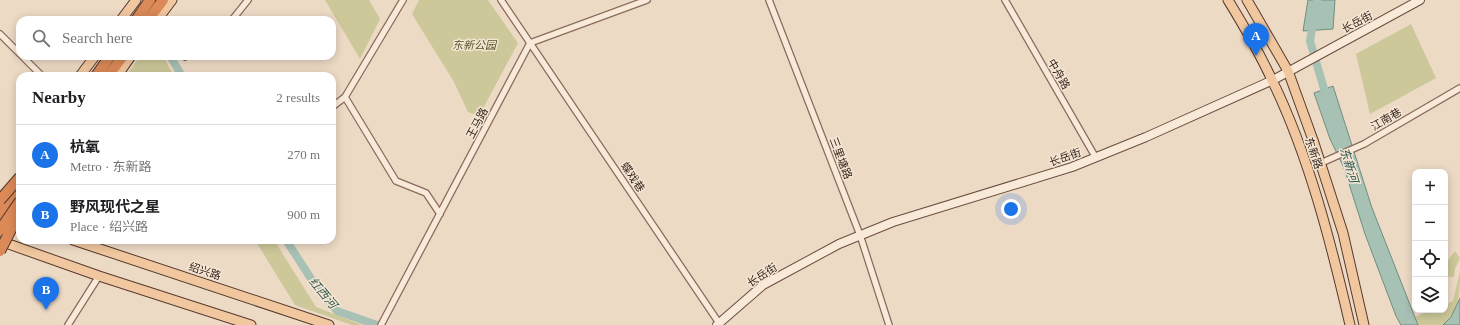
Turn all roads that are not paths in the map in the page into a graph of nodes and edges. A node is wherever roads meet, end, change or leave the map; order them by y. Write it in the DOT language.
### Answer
graph roads {
  1 [pos="136,0"];
  2 [pos="150,0"];
  3 [pos="163,0"];
  4 [pos="172,0"];
  5 [pos="248,0"];
  6 [pos="403,0"];
  7 [pos="501,0"];
  8 [pos="647,0"];
  9 [pos="769,0"];
  10 [pos="1005,0"];
  11 [pos="1228,0"];
  12 [pos="1247,0"];
  13 [pos="1420,0"];
  14 [pos="124,16"];
  15 [pos="139,16"];
  16 [pos="151,16"];
  17 [pos="160,16"];
  18 [pos="235,16"];
  19 [pos="0,34"];
  20 [pos="530,43"];
  21 [pos="16,50"];
  22 [pos="26,60"];
  23 [pos="92,60"];
  24 [pos="107,60"];
  25 [pos="120,60"];
  26 [pos="128,60"];
  27 [pos="38,72"];
  28 [pos="83,72"];
  29 [pos="99,72"];
  30 [pos="111,72"];
  31 [pos="120,72"];
  32 [pos="1288,72"];
  33 [pos="1273,80"];
  34 [pos="1460,88"];
  35 [pos="345,97"];
  36 [pos="336,104"];
  37 [pos="1096,158"];
  38 [pos="1321,163"];
  39 [pos="16,176"];
  40 [pos="16,182"];
  41 [pos="16,189"];
  42 [pos="0,201"];
  43 [pos="16,207"];
  44 [pos="440,214"];
  45 [pos="0,215"];
  46 [pos="16,219"];
  47 [pos="16,221"];
  48 [pos="0,230"];
  49 [pos="860,235"];
  50 [pos="0,238"];
  51 [pos="0,241"];
  52 [pos="85,244"];
  53 [pos="0,251"];
  54 [pos="99,276"];
  55 [pos="382,323"];
  56 [pos="718,324"];
  57 [pos="68,325"];
  58 [pos="251,325"];
  59 [pos="329,325"];
  60 [pos="889,325"];
  61 [pos="1350,325"];
  62 [pos="1364,325"];
  1 -- 14 [label="main road"];
  2 -- 15 [label="highway"];
  3 -- 16 [label="highway"];
  4 -- 17 [label="main road"];
  5 -- 18 [label="street"];
  6 -- 35 [label="street"];
  7 -- 20 [label="street, 蝶戏巷"];
  8 -- 20 [label="street"];
  9 -- 49 [label="street, 三里塘路"];
  10 -- 37 [label="street, 中舟路"];
  11 -- 33 [label="main road, 东新路"];
  12 -- 32 [label="main road, 东新路"];
  13 -- 32 [label="street, 长岳街"];
  19 -- 21 [label="street"];
  20 -- 44 [label="street, 王马路"];
  20 -- 56 [label="street, 蝶戏巷"];
  22 -- 27 [label="street"];
  23 -- 28 [label="main road"];
  24 -- 29 [label="highway"];
  25 -- 30 [label="highway"];
  26 -- 31 [label="main road"];
  32 -- 33 [label="street, 长岳街"];
  32 -- 38 [label="main road, 东新路"];
  33 -- 37 [label="street, 长岳街"];
  33 -- 61 [label="main road, 东新路"];
  34 -- 38 [label="street, 江南巷"];
  35 -- 36 [label="street"];
  35 -- 44 [label="street"];
  37 -- 49 [label="street, 长岳街"];
  38 -- 62 [label="main road, 东新路"];
  39 -- 42 [label="main road"];
  40 -- 42 [label="highway, bridge"];
  41 -- 45 [label="highway"];
  43 -- 48 [label="highway, bridge"];
  44 -- 55 [label="street, 王马路"];
  45 -- 47 [label="main road"];
  46 -- 53 [label="highway, bridge"];
  47 -- 50 [label="main road"];
  49 -- 56 [label="street, 长岳街"];
  49 -- 60 [label="street, 三里塘路"];
  51 -- 54 [label="main road"];
  52 -- 59 [label="main road, 绍兴路"];
  54 -- 57 [label="street"];
  54 -- 58 [label="main road"];
}
